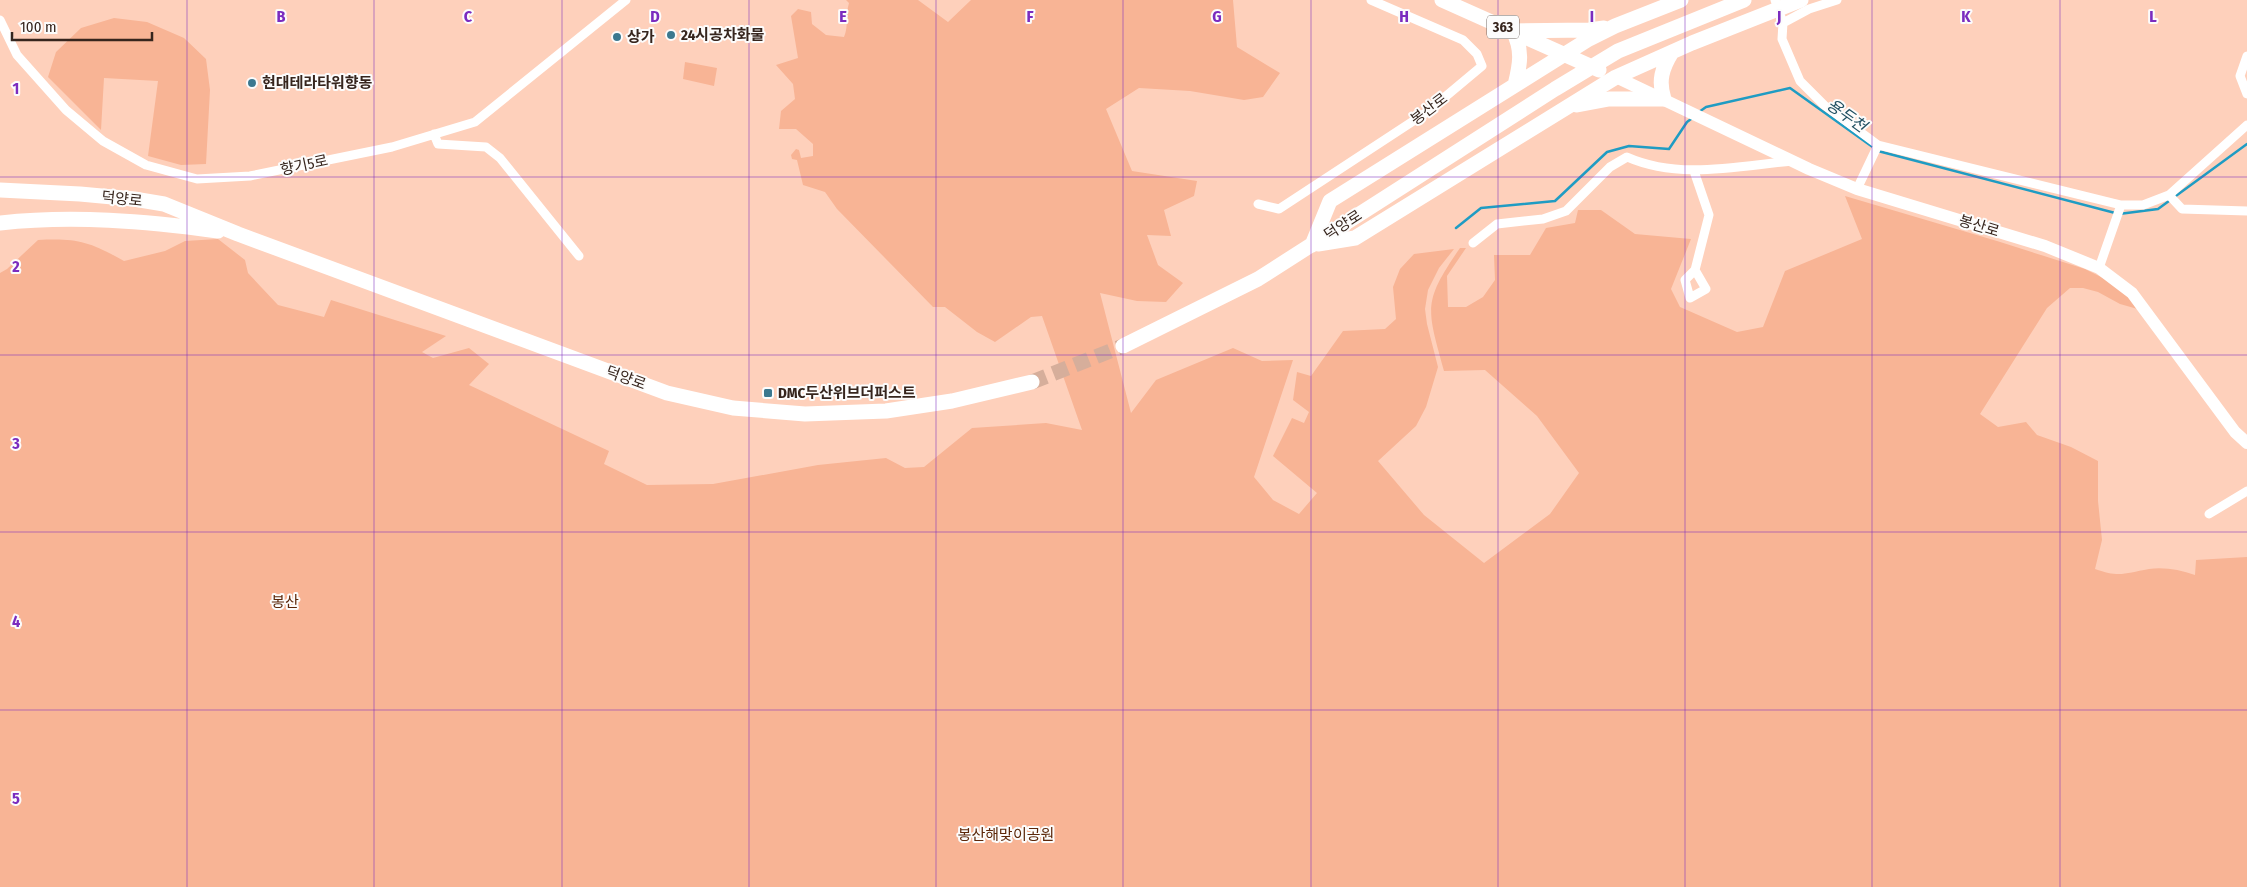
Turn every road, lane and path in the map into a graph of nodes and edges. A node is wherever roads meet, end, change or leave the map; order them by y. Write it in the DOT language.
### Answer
graph roads {
  1 [pos="626,0"];
  2 [pos="1371,0"];
  3 [pos="1442,0"];
  4 [pos="1681,0"];
  5 [pos="1744,0"];
  6 [pos="1837,0"];
  7 [pos="1783,4"];
  8 [pos="0,20"];
  9 [pos="1783,23"];
  10 [pos="1615,26"];
  11 [pos="1513,31"];
  12 [pos="1672,52"];
  13 [pos="1564,54"];
  14 [pos="2247,56"];
  15 [pos="1616,77"];
  16 [pos="1515,85"];
  17 [pos="2247,94"];
  18 [pos="1664,100"];
  19 [pos="1562,111"];
  20 [pos="2247,125"];
  21 [pos="434,134"];
  22 [pos="413,141"];
  23 [pos="438,144"];
  24 [pos="1878,145"];
  25 [pos="1792,161"];
  26 [pos="1694,171"];
  27 [pos="1857,189"];
  28 [pos="0,190"];
  29 [pos="2169,195"];
  30 [pos="1258,204"];
  31 [pos="2121,205"];
  32 [pos="2247,212"];
  33 [pos="0,223"];
  34 [pos="238,234"];
  35 [pos="1473,243"];
  36 [pos="1312,245"];
  37 [pos="579,256"];
  38 [pos="2099,268"];
  39 [pos="1695,270"];
  40 [pos="1123,346"];
  41 [pos="1032,382"];
  42 [pos="2247,443"];
  43 [pos="2247,491"];
  44 [pos="2209,514"];
  1 -- 21 [label="street, 향기5로"];
  2 -- 30 [label="street, 봉산로"];
  3 -- 11 [label="main road, 363"];
  4 -- 10 [label="main road"];
  5 -- 36 [label="main road, 덕양로"];
  6 -- 9 [label="street"];
  7 -- 9 [label="street"];
  7 -- 12 [label="main road"];
  8 -- 22 [label="street, 향기5로"];
  9 -- 24 [label="street"];
  10 -- 11 [label="main road"];
  10 -- 13 [label="main road"];
  11 -- 13 [label="main road, 363"];
  11 -- 16 [label="main road"];
  12 -- 15 [label="main road"];
  12 -- 18 [label="main road"];
  13 -- 15 [label="main road, 363"];
  13 -- 16 [label="main road"];
  14 -- 17 [label="street"];
  15 -- 18 [label="main road, 363"];
  15 -- 19 [label="main road"];
  16 -- 36 [label="main road"];
  18 -- 19 [label="main road"];
  18 -- 25 [label="main road, 봉산로 / 363"];
  19 -- 36 [label="main road"];
  20 -- 29 [label="street"];
  21 -- 22 [label="street, 향기5로"];
  21 -- 23 [label="street"];
  22 -- 23 [label="street"];
  23 -- 37 [label="street"];
  24 -- 27 [label="street"];
  24 -- 31 [label="street"];
  25 -- 26 [label="street, 봉산로"];
  25 -- 27 [label="main road, 봉산로 / 363"];
  26 -- 35 [label="street, 봉산로"];
  26 -- 39 [label="street"];
  27 -- 38 [label="main road, 봉산로 / 363"];
  28 -- 34 [label="main road, 덕양로"];
  29 -- 31 [label="street"];
  29 -- 32 [label="street"];
  31 -- 38 [label="street"];
  33 -- 34 [label="main road, 덕양로"];
  34 -- 41 [label="main road, 덕양로"];
  36 -- 40 [label="main road, 덕양로"];
  38 -- 42 [label="main road, 봉산로 / 363"];
  43 -- 44 [label="street"];
}
